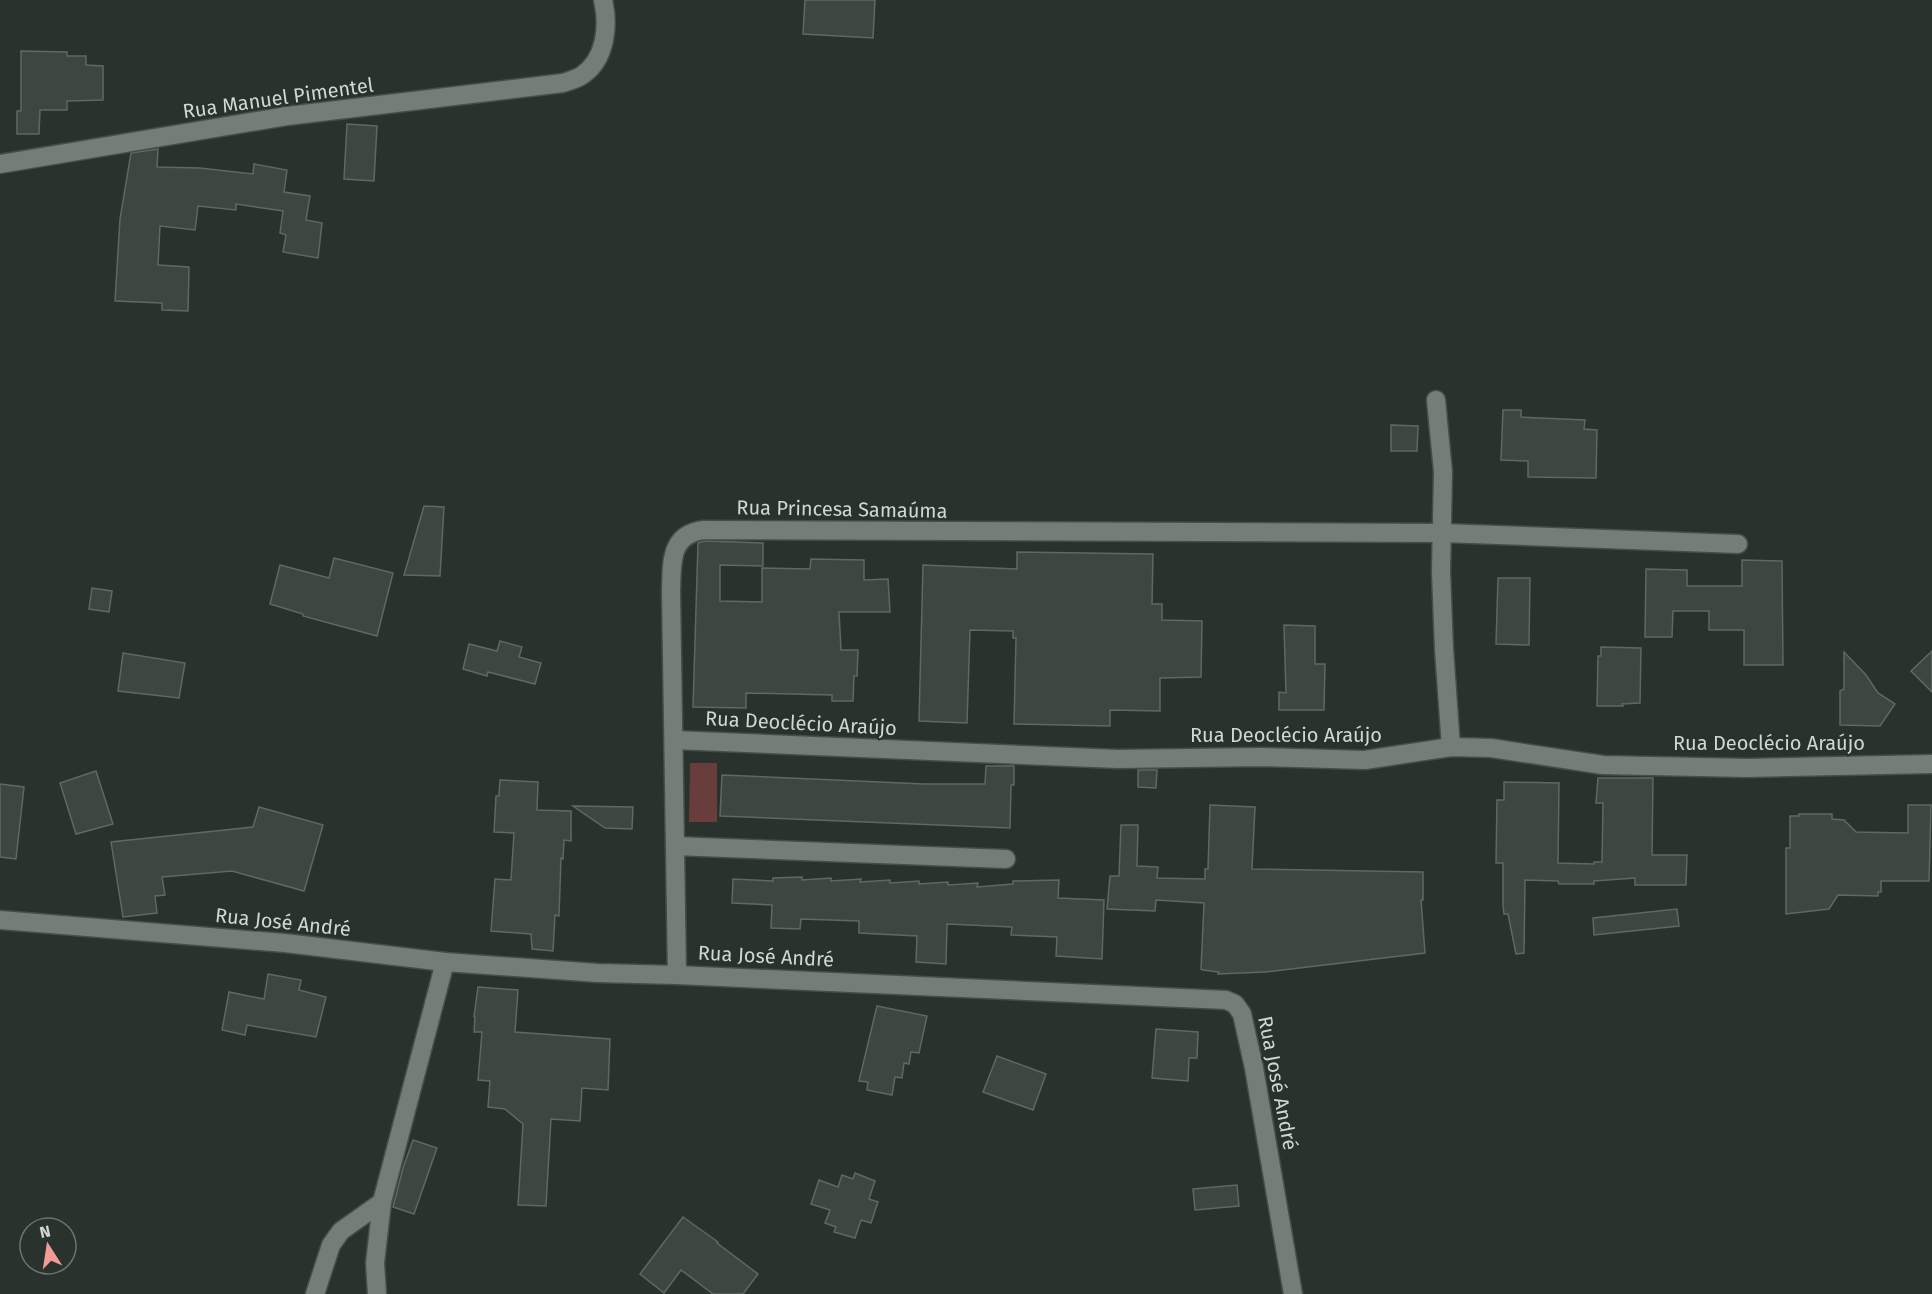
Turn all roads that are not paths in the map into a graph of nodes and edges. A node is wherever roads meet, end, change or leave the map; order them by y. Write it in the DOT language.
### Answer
graph roads {
  1 [pos="603,0"];
  2 [pos="0,164"];
  3 [pos="1436,400"];
  4 [pos="1443,533"];
  5 [pos="1738,544"];
  6 [pos="674,740"];
  7 [pos="1451,747"];
  8 [pos="1932,764"];
  9 [pos="675,846"];
  10 [pos="1006,860"];
  11 [pos="0,920"];
  12 [pos="445,962"];
  13 [pos="678,975"];
  14 [pos="382,1202"];
  15 [pos="315,1294"];
  16 [pos="377,1294"];
  17 [pos="1293,1294"];
  1 -- 2 [label="street, Rua Manuel Pimentel"];
  3 -- 4 [label="street"];
  4 -- 5 [label="street, Rua Princesa Samaúma"];
  4 -- 6 [label="street, Rua Princesa Samaúma"];
  4 -- 7 [label="street"];
  6 -- 7 [label="street, Rua Deoclécio Araújo"];
  6 -- 9 [label="street, Rua Princesa Samaúma"];
  7 -- 8 [label="street, Rua Deoclécio Araújo"];
  9 -- 10 [label="street"];
  9 -- 13 [label="street, Rua Princesa Samaúma"];
  11 -- 12 [label="street, Rua José André"];
  12 -- 13 [label="street, Rua José André"];
  12 -- 14 [label="street"];
  13 -- 17 [label="street, Rua José André"];
  14 -- 15 [label="street"];
  14 -- 16 [label="street"];
}
